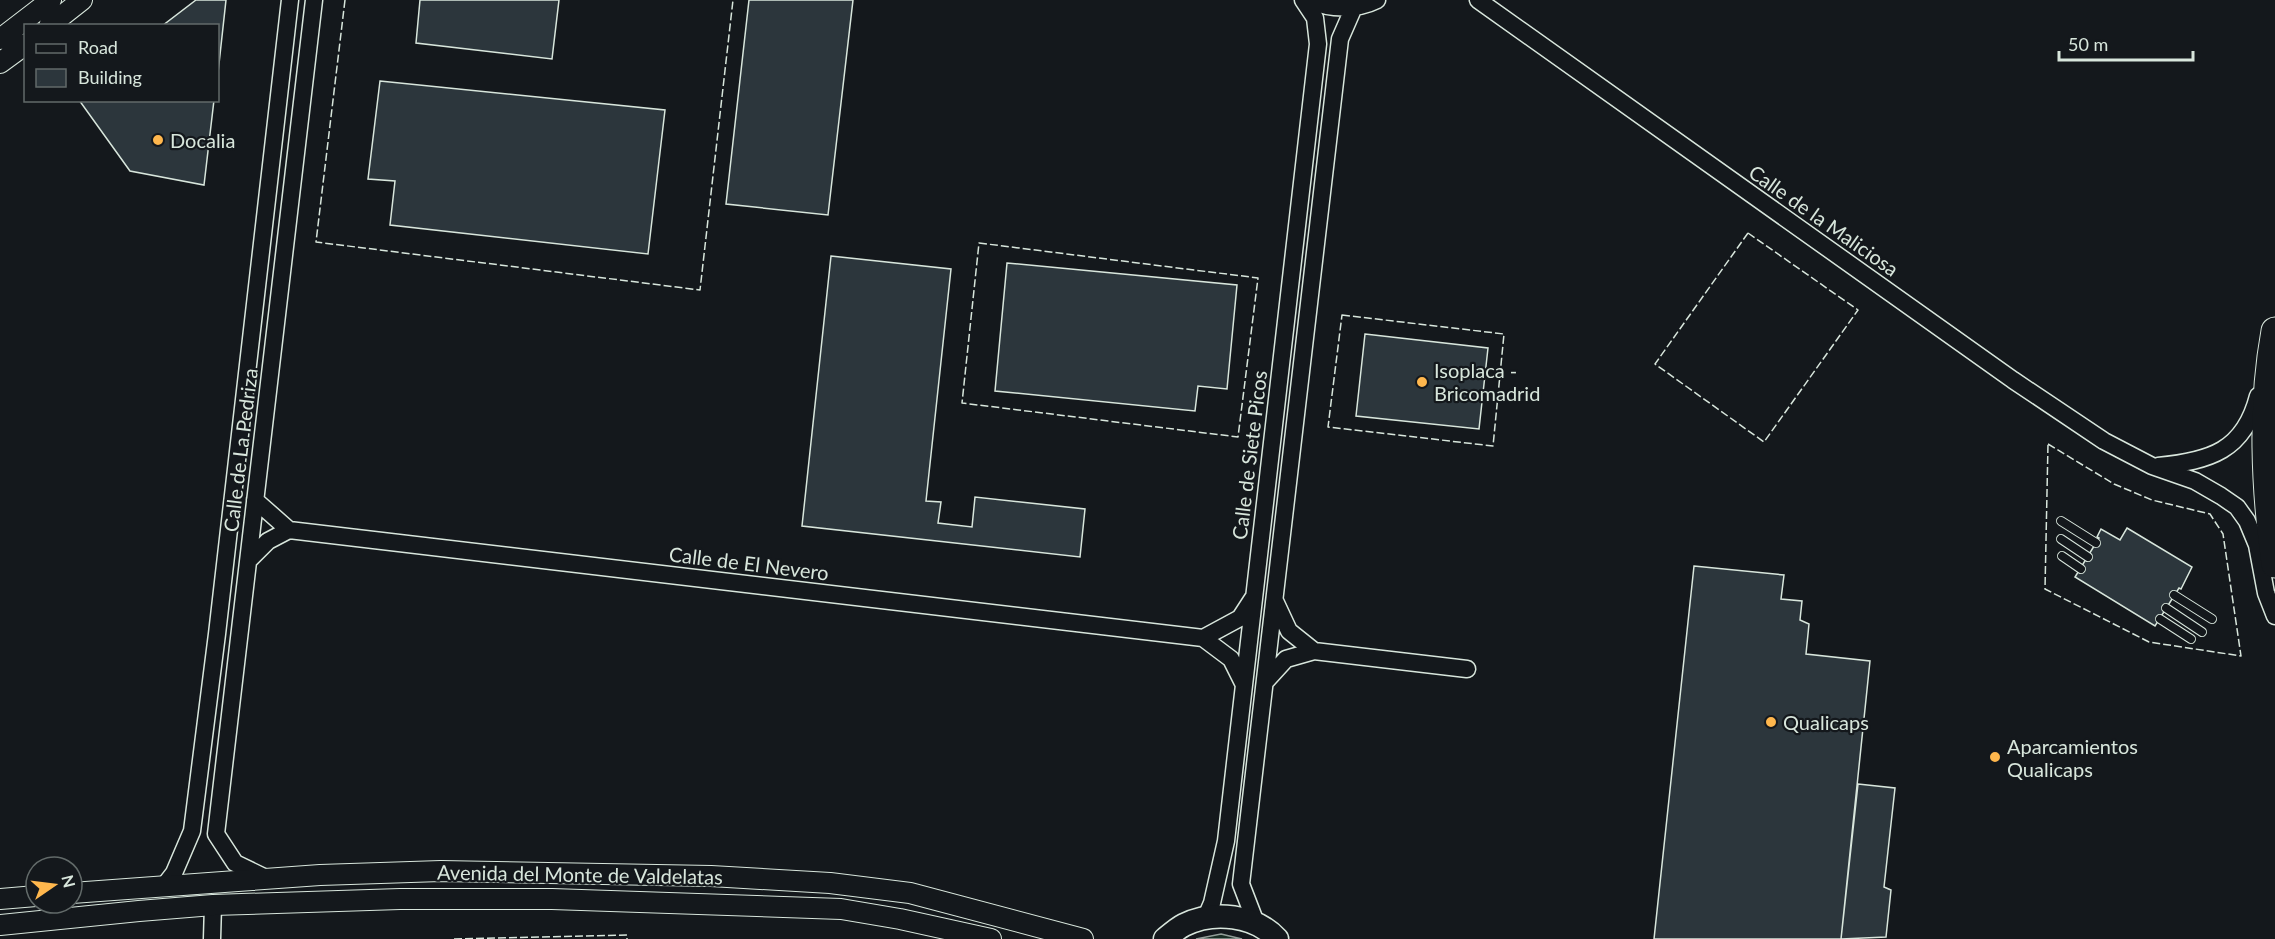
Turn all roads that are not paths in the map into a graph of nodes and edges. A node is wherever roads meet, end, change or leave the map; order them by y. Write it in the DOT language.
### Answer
graph roads {
  1 [pos="51,0"];
  2 [pos="82,0"];
  3 [pos="290,0"];
  4 [pos="314,0"];
  5 [pos="1303,0"];
  6 [pos="1310,0"];
  7 [pos="1377,0"];
  8 [pos="1478,0"];
  9 [pos="1354,7"];
  10 [pos="52,24"];
  11 [pos="0,39"];
  12 [pos="24,45"];
  13 [pos="0,63"];
  14 [pos="2275,333"];
  15 [pos="2152,466"];
  16 [pos="255,500"];
  17 [pos="2061,520"];
  18 [pos="289,530"];
  19 [pos="2061,539"];
  20 [pos="2096,543"];
  21 [pos="2061,556"];
  22 [pos="2088,557"];
  23 [pos="248,561"];
  24 [pos="2275,564"];
  25 [pos="2081,569"];
  26 [pos="2174,595"];
  27 [pos="1254,596"];
  28 [pos="1274,600"];
  29 [pos="2166,608"];
  30 [pos="2275,616"];
  31 [pos="2160,619"];
  32 [pos="2212,619"];
  33 [pos="2202,632"];
  34 [pos="1203,638"];
  35 [pos="2192,639"];
  36 [pos="1314,651"];
  37 [pos="1467,669"];
  38 [pos="1265,682"];
  39 [pos="1244,686"];
  40 [pos="268,879"];
  41 [pos="165,886"];
  42 [pos="84,892"];
  43 [pos="24,897"];
  44 [pos="0,898"];
  45 [pos="213,906"];
  46 [pos="1206,917"];
  47 [pos="1256,923"];
  48 [pos="0,925"];
  49 [pos="212,939"];
  50 [pos="991,939"];
  51 [pos="1083,939"];
  52 [pos="1165,939"];
  53 [pos="1278,939"];
  1 -- 11 [label="street"];
  2 -- 10 [label="street"];
  3 -- 41 [label="street, Calle de La Pedriza"];
  4 -- 16 [label="street, Calle de La Pedriza"];
  5 -- 27 [label="street, Calle de Siete Picos"];
  6 -- 9 [label="street"];
  7 -- 9 [label="street"];
  8 -- 15 [label="street, Calle de la Maliciosa"];
  9 -- 28 [label="street"];
  12 -- 13 [label="street"];
  14 -- 15 [label="street"];
  14 -- 24 [label="highway"];
  15 -- 30 [label="street, Calle de la Maliciosa"];
  16 -- 18 [label="street"];
  16 -- 23 [label="street, Calle de La Pedriza"];
  17 -- 20 [label="lane"];
  18 -- 23 [label="street"];
  18 -- 34 [label="street, Calle de El Nevero"];
  19 -- 22 [label="lane"];
  21 -- 25 [label="lane"];
  23 -- 40 [label="street, Calle de La Pedriza"];
  26 -- 32 [label="lane"];
  27 -- 34 [label="street"];
  27 -- 39 [label="street, Calle de Siete Picos"];
  28 -- 36 [label="street"];
  28 -- 38 [label="street"];
  29 -- 33 [label="lane"];
  31 -- 35 [label="lane"];
  34 -- 39 [label="street"];
  36 -- 37 [label="street"];
  36 -- 38 [label="street"];
  38 -- 47 [label="street"];
  39 -- 46 [label="street, Calle de Siete Picos"];
  40 -- 41 [label="street, Avenida del Monte de Valdelatas"];
  40 -- 51 [label="street, Avenida del Monte de Valdelatas"];
  41 -- 42 [label="street, Avenida del Monte de Valdelatas"];
  43 -- 44 [label="street"];
  45 -- 48 [label="street, Avenida del Monte de Valdelatas"];
  45 -- 49 [label="street"];
  45 -- 50 [label="street, Avenida del Monte de Valdelatas"];
  46 -- 47 [label="main road"];
  46 -- 52 [label="main road"];
  47 -- 53 [label="main road"];
}
